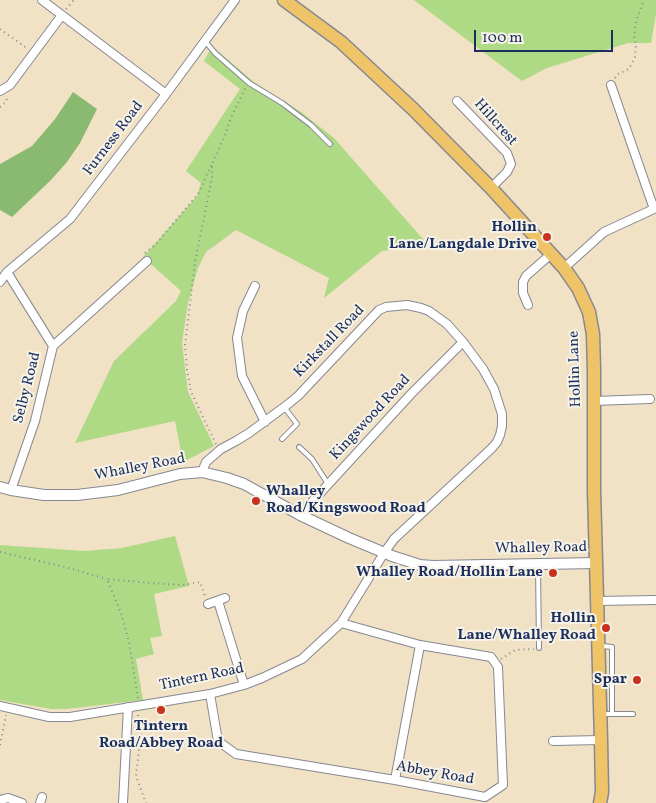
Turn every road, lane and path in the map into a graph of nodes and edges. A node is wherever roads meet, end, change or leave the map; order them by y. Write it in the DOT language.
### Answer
graph roads {
  1 [pos="42,0"];
  2 [pos="74,0"];
  3 [pos="236,0"];
  4 [pos="284,0"];
  5 [pos="644,0"];
  6 [pos="62,15"];
  7 [pos="0,29"];
  8 [pos="205,41"];
  9 [pos="34,53"];
  10 [pos="249,82"];
  11 [pos="611,85"];
  12 [pos="0,91"];
  13 [pos="166,94"];
  14 [pos="456,101"];
  15 [pos="330,144"];
  16 [pos="212,164"];
  17 [pos="491,188"];
  18 [pos="655,209"];
  19 [pos="551,254"];
  20 [pos="147,261"];
  21 [pos="564,268"];
  22 [pos="7,272"];
  23 [pos="0,282"];
  24 [pos="254,286"];
  25 [pos="528,305"];
  26 [pos="463,342"];
  27 [pos="53,346"];
  28 [pos="650,399"];
  29 [pos="594,401"];
  30 [pos="284,407"];
  31 [pos="265,422"];
  32 [pos="282,439"];
  33 [pos="299,447"];
  34 [pos="219,450"];
  35 [pos="202,472"];
  36 [pos="328,484"];
  37 [pos="0,487"];
  38 [pos="11,490"];
  39 [pos="300,514"];
  40 [pos="0,552"];
  41 [pos="384,553"];
  42 [pos="596,563"];
  43 [pos="538,565"];
  44 [pos="107,579"];
  45 [pos="656,600"];
  46 [pos="597,601"];
  47 [pos="208,604"];
  48 [pos="341,622"];
  49 [pos="539,637"];
  50 [pos="598,641"];
  51 [pos="420,645"];
  52 [pos="539,648"];
  53 [pos="495,662"];
  54 [pos="244,685"];
  55 [pos="210,694"];
  56 [pos="138,706"];
  57 [pos="4,707"];
  58 [pos="128,708"];
  59 [pos="606,714"];
  60 [pos="634,714"];
  61 [pos="601,740"];
  62 [pos="553,742"];
  63 [pos="0,744"];
  64 [pos="395,780"];
  65 [pos="0,800"];
  66 [pos="22,803"];
  67 [pos="122,803"];
  68 [pos="146,803"];
  69 [pos="600,803"];
  1 -- 6 [label="street"];
  2 -- 6 [label="path"];
  3 -- 8 [label="street, Furness Road"];
  4 -- 17 [label="main road, Hollin Lane"];
  5 -- 11 [label="path"];
  6 -- 9 [label="street"];
  6 -- 13 [label="street"];
  7 -- 9 [label="path"];
  8 -- 10 [label="lane"];
  8 -- 13 [label="street, Furness Road"];
  9 -- 12 [label="street"];
  10 -- 15 [label="lane"];
  10 -- 16 [label="path"];
  11 -- 18 [label="street"];
  13 -- 22 [label="street, Furness Road"];
  14 -- 17 [label="street, Hillcrest"];
  16 -- 20 [label="path"];
  16 -- 34 [label="path"];
  17 -- 19 [label="main road, Hollin Lane"];
  18 -- 21 [label="street"];
  19 -- 21 [label="main road, Hollin Lane"];
  19 -- 25 [label="street"];
  20 -- 27 [label="street"];
  21 -- 29 [label="main road, Hollin Lane"];
  22 -- 23 [label="street, Furness Road"];
  22 -- 27 [label="street, Selby Road"];
  24 -- 31 [label="street"];
  26 -- 30 [label="street, Kirkstall Road"];
  26 -- 36 [label="street, Kingswood Road"];
  26 -- 41 [label="street, Kirkstall Road"];
  27 -- 38 [label="street, Selby Road"];
  28 -- 29 [label="street"];
  29 -- 42 [label="main road, Hollin Lane"];
  30 -- 31 [label="street, Kirkstall Road"];
  30 -- 32 [label="lane"];
  31 -- 34 [label="street, Kirkstall Road"];
  33 -- 36 [label="lane"];
  34 -- 35 [label="street, Kirkstall Road"];
  35 -- 38 [label="street, Whalley Road"];
  35 -- 39 [label="street, Whalley Road"];
  36 -- 39 [label="street, Kingswood Road"];
  37 -- 38 [label="street, Whalley Road"];
  39 -- 41 [label="street, Whalley Road"];
  40 -- 44 [label="path"];
  41 -- 43 [label="street, Whalley Road"];
  41 -- 48 [label="street, Tintern Road"];
  42 -- 43 [label="street, Whalley Road"];
  42 -- 46 [label="main road, Hollin Lane"];
  43 -- 49 [label="lane"];
  44 -- 47 [label="path"];
  44 -- 56 [label="path"];
  45 -- 46 [label="street"];
  46 -- 50 [label="main road, Hollin Lane"];
  47 -- 54 [label="street"];
  48 -- 51 [label="street"];
  48 -- 54 [label="street, Tintern Road"];
  49 -- 50 [label="path"];
  49 -- 52 [label="lane"];
  50 -- 59 [label="main road, Hollin Lane"];
  51 -- 53 [label="street"];
  51 -- 64 [label="street"];
  52 -- 53 [label="path"];
  53 -- 64 [label="street, Abbey Road"];
  54 -- 55 [label="street, Tintern Road"];
  55 -- 56 [label="street, Tintern Road"];
  55 -- 64 [label="street, Abbey Road"];
  56 -- 58 [label="street, Tintern Road"];
  56 -- 68 [label="path"];
  57 -- 58 [label="street, Tintern Road"];
  57 -- 63 [label="path"];
  58 -- 67 [label="street"];
  59 -- 60 [label="lane"];
  59 -- 61 [label="main road, Hollin Lane"];
  61 -- 62 [label="street"];
  61 -- 69 [label="main road, Hollin Lane"];
  65 -- 66 [label="street"];
}
